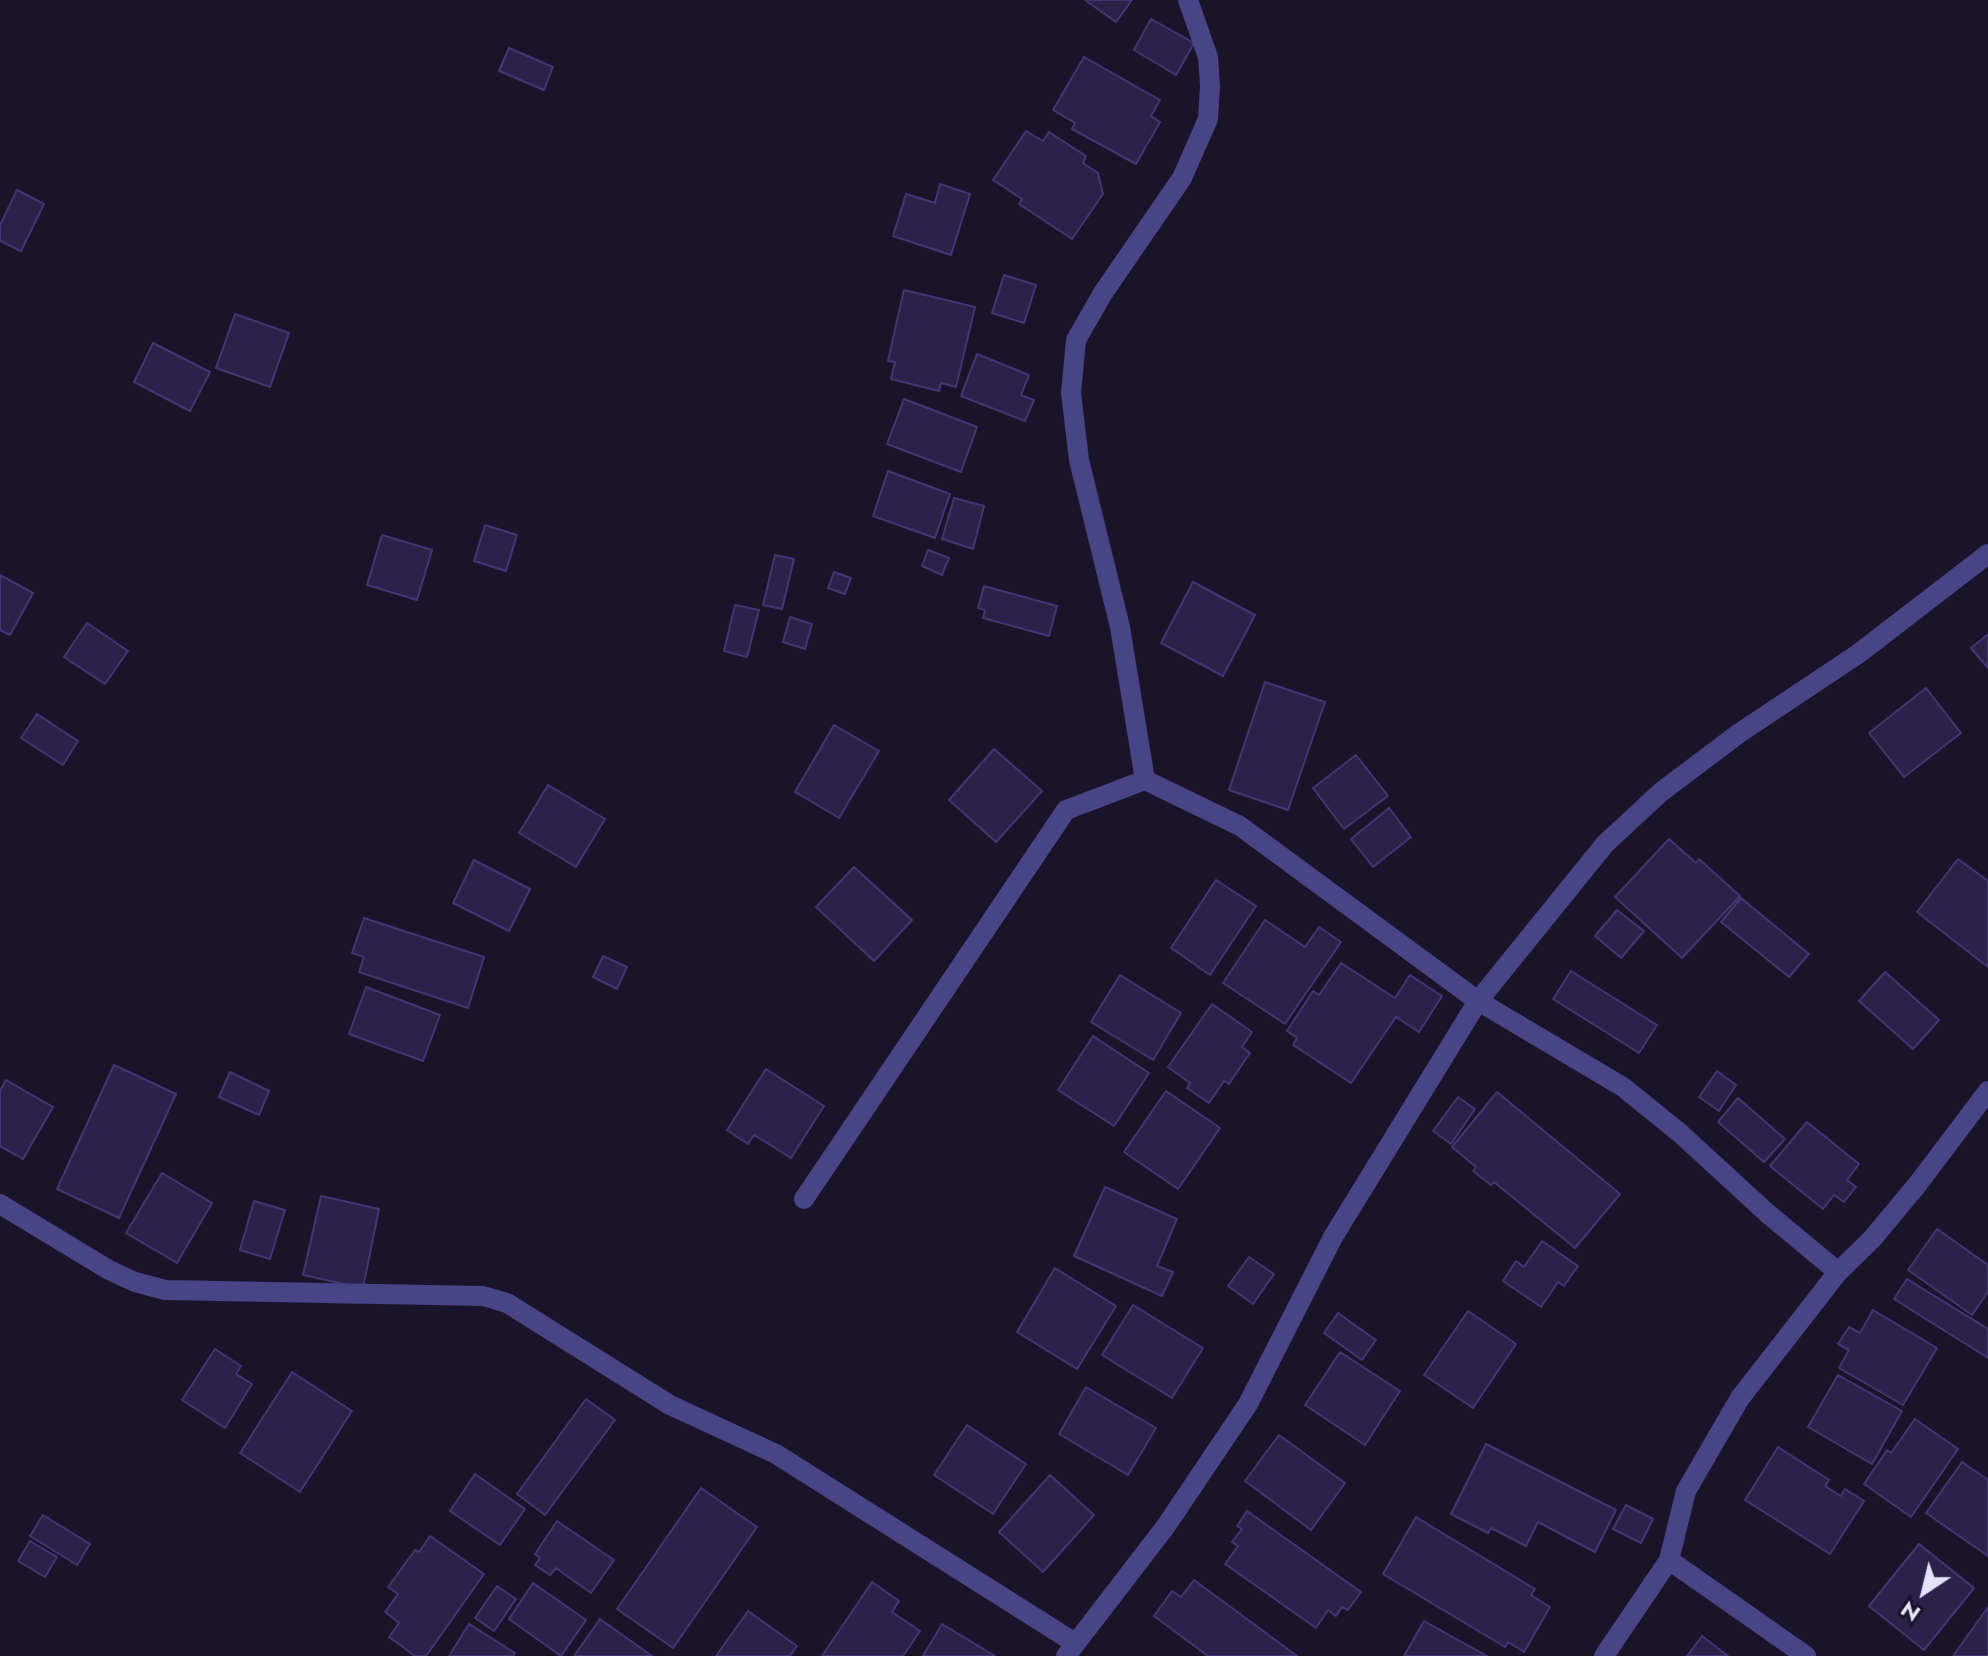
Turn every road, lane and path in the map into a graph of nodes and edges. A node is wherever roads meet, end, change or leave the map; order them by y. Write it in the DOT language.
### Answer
graph roads {
  1 [pos="1188,0"];
  2 [pos="1988,554"];
  3 [pos="1145,780"];
  4 [pos="1478,1001"];
  5 [pos="1988,1091"];
  6 [pos="804,1199"];
  7 [pos="0,1204"];
  8 [pos="1838,1272"];
  9 [pos="1669,1560"];
  10 [pos="1070,1649"];
  11 [pos="1604,1656"];
  12 [pos="1806,1656"];
  1 -- 3 [label="street"];
  2 -- 4 [label="street"];
  3 -- 4 [label="street"];
  3 -- 6 [label="street"];
  4 -- 8 [label="street"];
  4 -- 10 [label="street"];
  5 -- 8 [label="street"];
  7 -- 10 [label="street"];
  8 -- 9 [label="street"];
  9 -- 11 [label="street"];
  9 -- 12 [label="street"];
}
